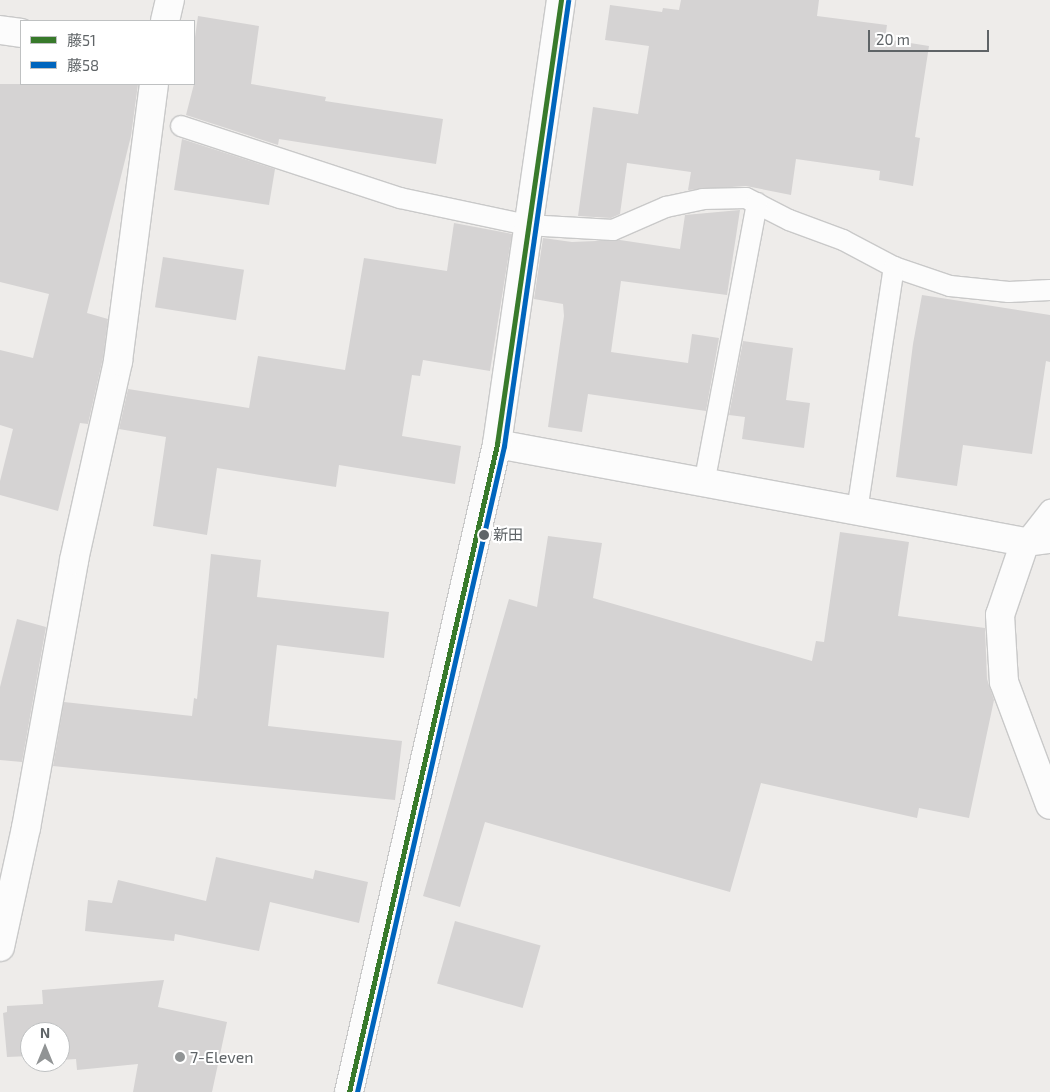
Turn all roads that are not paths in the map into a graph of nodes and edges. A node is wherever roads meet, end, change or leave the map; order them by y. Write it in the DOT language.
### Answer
graph roads {
  1 [pos="170,0"];
  2 [pos="561,0"];
  3 [pos="165,20"];
  4 [pos="0,30"];
  5 [pos="20,33"];
  6 [pos="154,85"];
  7 [pos="180,126"];
  8 [pos="757,203"];
  9 [pos="527,225"];
  10 [pos="894,267"];
  11 [pos="1050,290"];
  12 [pos="496,444"];
  13 [pos="704,484"];
  14 [pos="1050,510"];
  15 [pos="856,511"];
  16 [pos="1038,541"];
  17 [pos="1050,805"];
  18 [pos="0,947"];
  19 [pos="349,1092"];
  1 -- 3 [label="street"];
  2 -- 9 [label="street"];
  4 -- 5 [label="street"];
  6 -- 18 [label="street"];
  7 -- 9 [label="lane"];
  8 -- 9 [label="lane"];
  8 -- 10 [label="lane"];
  8 -- 13 [label="lane"];
  9 -- 12 [label="street"];
  10 -- 11 [label="lane"];
  10 -- 15 [label="lane"];
  12 -- 13 [label="street"];
  12 -- 19 [label="street"];
  13 -- 15 [label="street"];
  14 -- 16 [label="lane"];
  15 -- 16 [label="street"];
  16 -- 17 [label="street"];
}
